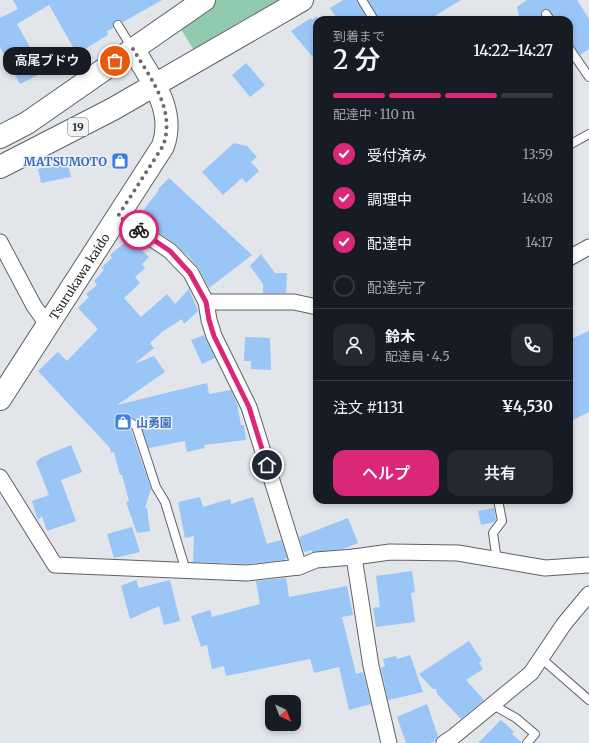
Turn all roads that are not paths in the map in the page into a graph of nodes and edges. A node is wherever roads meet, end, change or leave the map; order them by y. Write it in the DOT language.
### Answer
graph roads {
  1 [pos="204,0"];
  2 [pos="302,0"];
  3 [pos="362,0"];
  4 [pos="372,16"];
  5 [pos="118,25"];
  6 [pos="133,49"];
  7 [pos="573,54"];
  8 [pos="589,77"];
  9 [pos="155,85"];
  10 [pos="589,134"];
  11 [pos="0,137"];
  12 [pos="573,143"];
  13 [pos="0,167"];
  14 [pos="118,216"];
  15 [pos="0,242"];
  16 [pos="589,247"];
  17 [pos="573,256"];
  18 [pos="5,265"];
  19 [pos="206,302"];
  20 [pos="313,306"];
  21 [pos="47,324"];
  22 [pos="0,400"];
  23 [pos="124,419"];
  24 [pos="0,477"];
  25 [pos="499,504"];
  26 [pos="354,557"];
  27 [pos="497,561"];
  28 [pos="589,565"];
  29 [pos="299,567"];
  30 [pos="186,571"];
  31 [pos="589,594"];
  32 [pos="542,659"];
  33 [pos="589,700"];
  34 [pos="493,705"];
  35 [pos="389,743"];
  36 [pos="444,743"];
  37 [pos="527,743"];
  1 -- 6 [label="main road"];
  2 -- 9 [label="main road, 19"];
  3 -- 4 [label="lane"];
  5 -- 6 [label="lane"];
  6 -- 9 [label="main road, Tsurukawa kaido"];
  6 -- 11 [label="main road"];
  7 -- 8 [label="lane"];
  9 -- 13 [label="main road, 19"];
  9 -- 14 [label="main road, Tsurukawa kaido"];
  10 -- 12 [label="lane"];
  14 -- 19 [label="street"];
  14 -- 21 [label="main road, Tsurukawa kaido"];
  15 -- 18 [label="street"];
  16 -- 17 [label="street"];
  18 -- 21 [label="street"];
  19 -- 20 [label="street"];
  19 -- 29 [label="street"];
  21 -- 22 [label="main road, Tsurukawa kaido"];
  23 -- 30 [label="lane"];
  24 -- 30 [label="street"];
  25 -- 27 [label="lane"];
  26 -- 27 [label="street"];
  26 -- 29 [label="street"];
  26 -- 35 [label="street"];
  27 -- 28 [label="street"];
  29 -- 30 [label="street"];
  31 -- 32 [label="street"];
  32 -- 33 [label="lane"];
  32 -- 34 [label="street"];
  34 -- 36 [label="street"];
  34 -- 37 [label="lane"];
}
